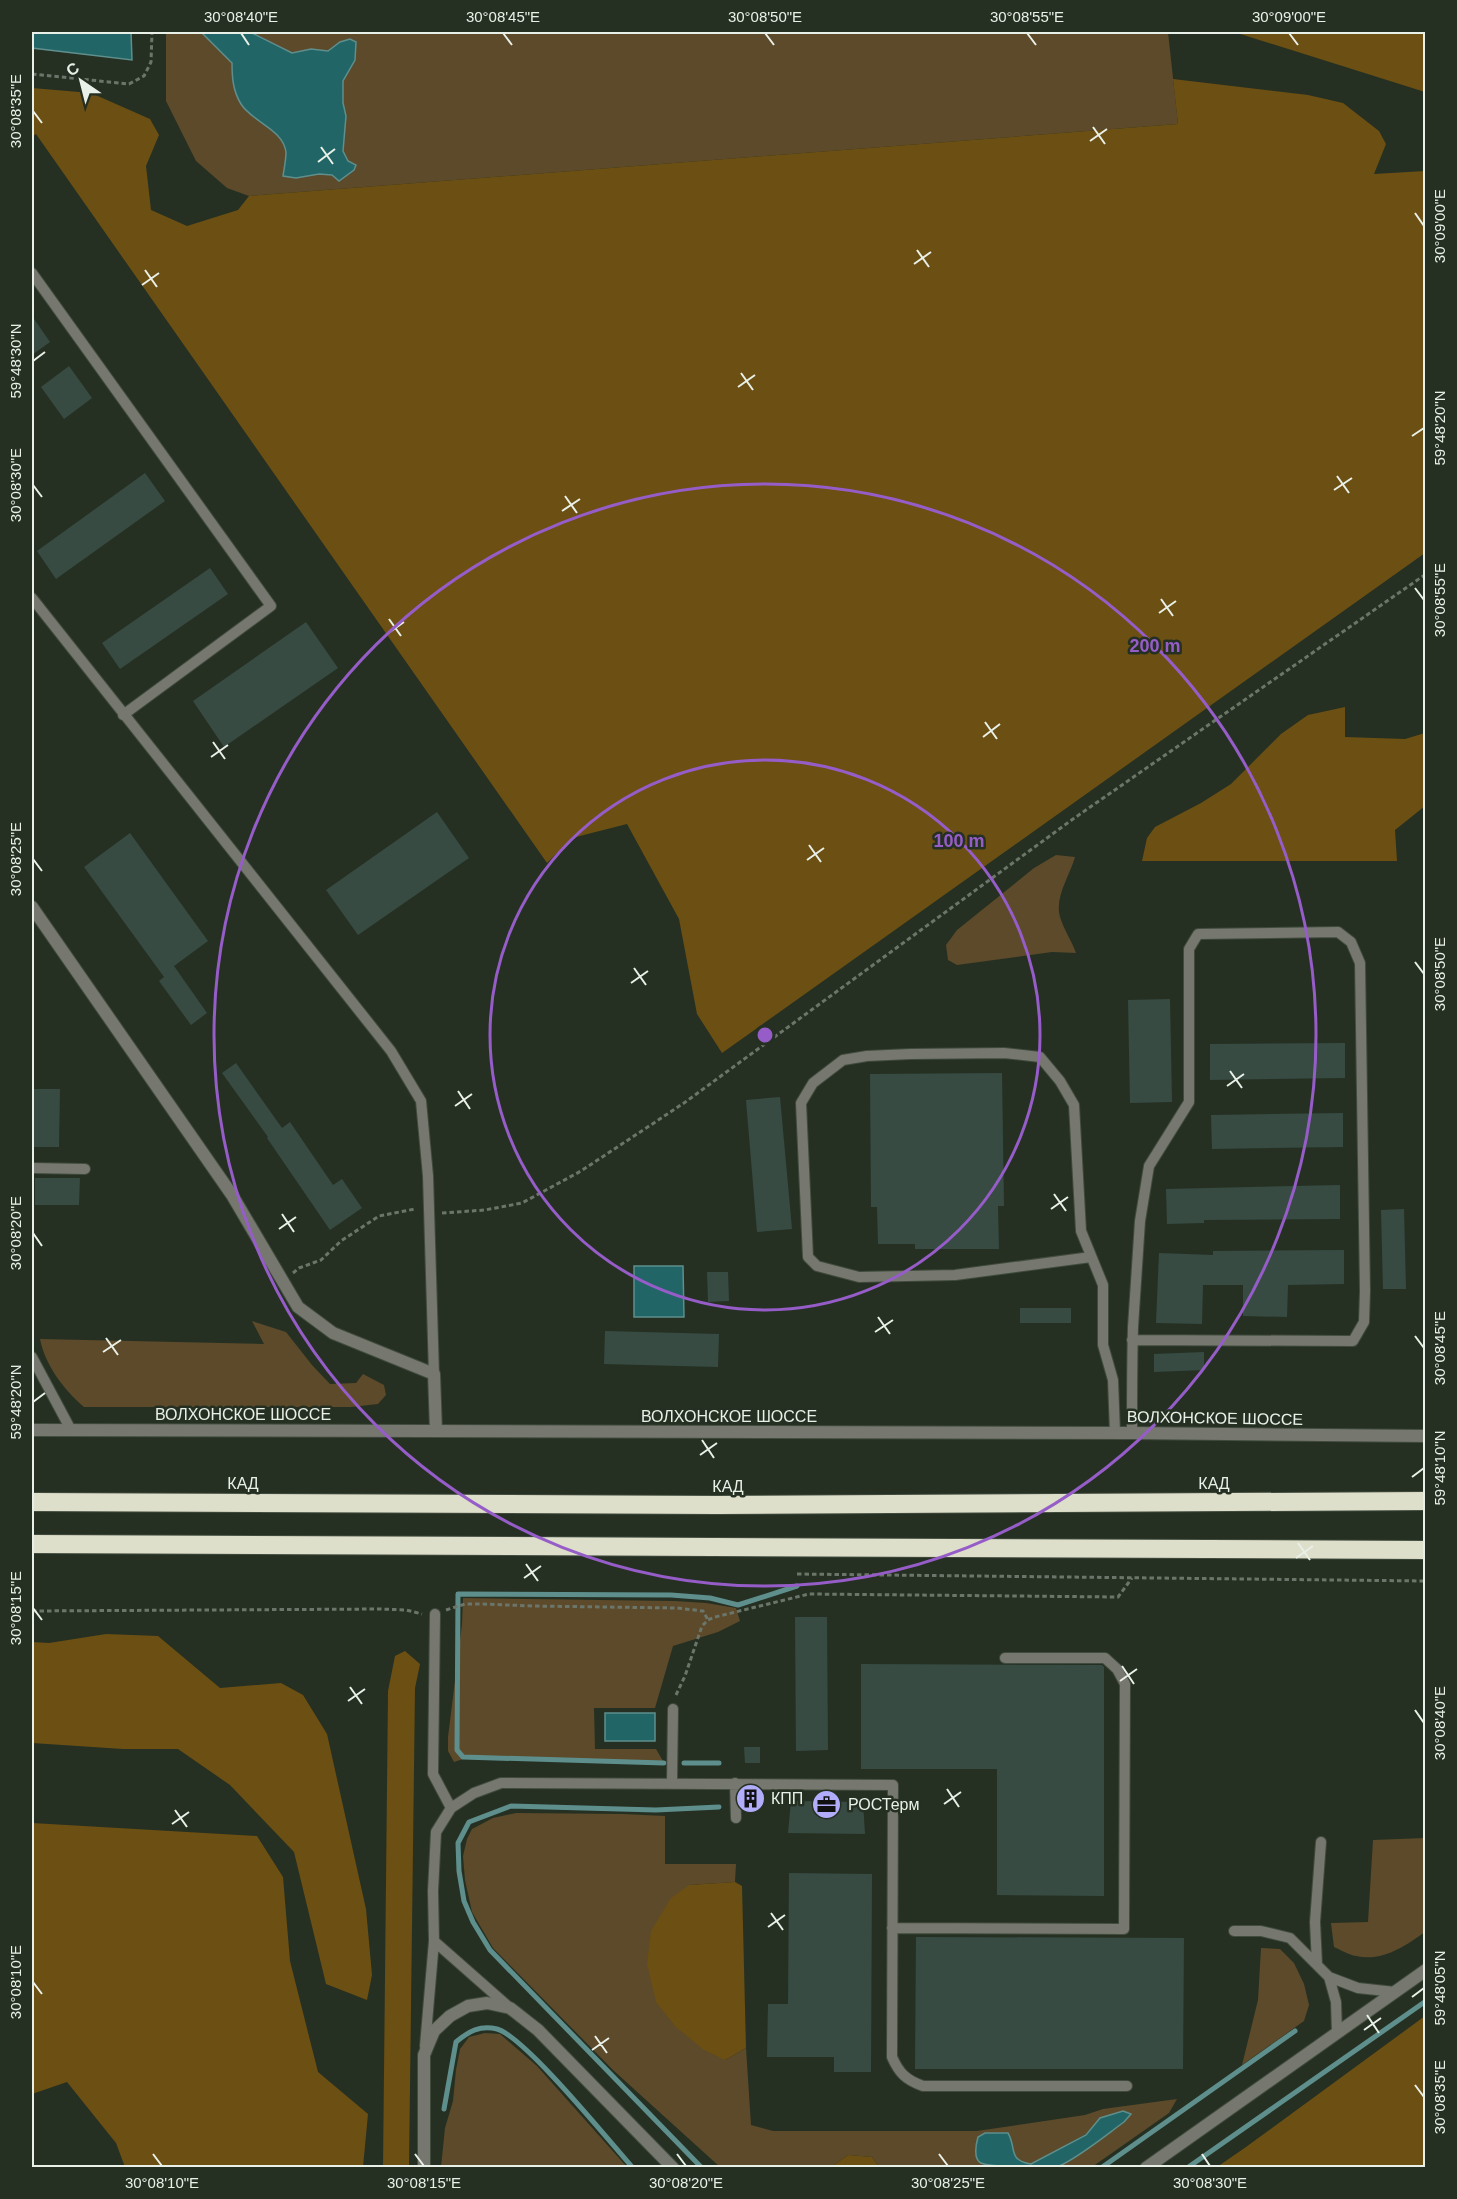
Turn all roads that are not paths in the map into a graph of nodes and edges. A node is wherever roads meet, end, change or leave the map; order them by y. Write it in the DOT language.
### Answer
graph roads {
  1 [pos="32,273"];
  2 [pos="32,598"];
  3 [pos="123,716"];
  4 [pos="32,907"];
  5 [pos="32,1168"];
  6 [pos="85,1168"];
  7 [pos="1091,1257"];
  8 [pos="1132,1340"];
  9 [pos="32,1357"];
  10 [pos="434,1374"];
  11 [pos="32,1430"];
  12 [pos="71,1430"];
  13 [pos="436,1431"];
  14 [pos="1114,1433"];
  15 [pos="1132,1433"];
  16 [pos="1425,1436"];
  17 [pos="1425,1501"];
  18 [pos="32,1502"];
  19 [pos="32,1544"];
  20 [pos="1425,1550"];
  21 [pos="435,1614"];
  22 [pos="1005,1658"];
  23 [pos="673,1709"];
  24 [pos="672,1783"];
  25 [pos="735,1784"];
  26 [pos="451,1808"];
  27 [pos="736,1818"];
  28 [pos="1321,1842"];
  29 [pos="892,1928"];
  30 [pos="1234,1931"];
  31 [pos="434,1941"];
  32 [pos="1317,1964"];
  33 [pos="1425,1970"];
  34 [pos="1329,1977"];
  35 [pos="1395,1992"];
  36 [pos="510,2008"];
  37 [pos="1337,2033"];
  38 [pos="424,2055"];
  39 [pos="1127,2086"];
  40 [pos="424,2168"];
  41 [pos="673,2168"];
  42 [pos="1146,2168"];
  1 -- 3 [label="lane"];
  2 -- 3 [label="lane"];
  3 -- 10 [label="lane"];
  4 -- 10 [label="street"];
  5 -- 6 [label="lane"];
  7 -- 7 [label="lane"];
  7 -- 14 [label="lane"];
  8 -- 8 [label="lane"];
  8 -- 15 [label="lane"];
  9 -- 12 [label="lane"];
  10 -- 13 [label="street"];
  11 -- 12 [label="street, ВОЛХОНСКОЕ ШОССЕ"];
  12 -- 13 [label="street, ВОЛХОНСКОЕ ШОССЕ"];
  13 -- 14 [label="street, ВОЛХОНСКОЕ ШОССЕ"];
  14 -- 15 [label="street, ВОЛХОНСКОЕ ШОССЕ"];
  15 -- 16 [label="street, ВОЛХОНСКОЕ ШОССЕ"];
  17 -- 18 [label="highway, КАД"];
  19 -- 20 [label="highway"];
  21 -- 26 [label="lane"];
  22 -- 29 [label="lane"];
  23 -- 24 [label="lane"];
  24 -- 25 [label="lane"];
  24 -- 26 [label="lane"];
  25 -- 27 [label="lane"];
  25 -- 29 [label="lane"];
  26 -- 31 [label="lane"];
  28 -- 32 [label="lane"];
  29 -- 39 [label="lane"];
  30 -- 32 [label="lane"];
  31 -- 36 [label="lane"];
  31 -- 38 [label="lane"];
  32 -- 34 [label="lane"];
  33 -- 35 [label="street"];
  34 -- 35 [label="lane"];
  34 -- 37 [label="lane"];
  35 -- 37 [label="street"];
  36 -- 38 [label="street"];
  36 -- 41 [label="street"];
  37 -- 42 [label="street"];
  38 -- 40 [label="street"];
}
